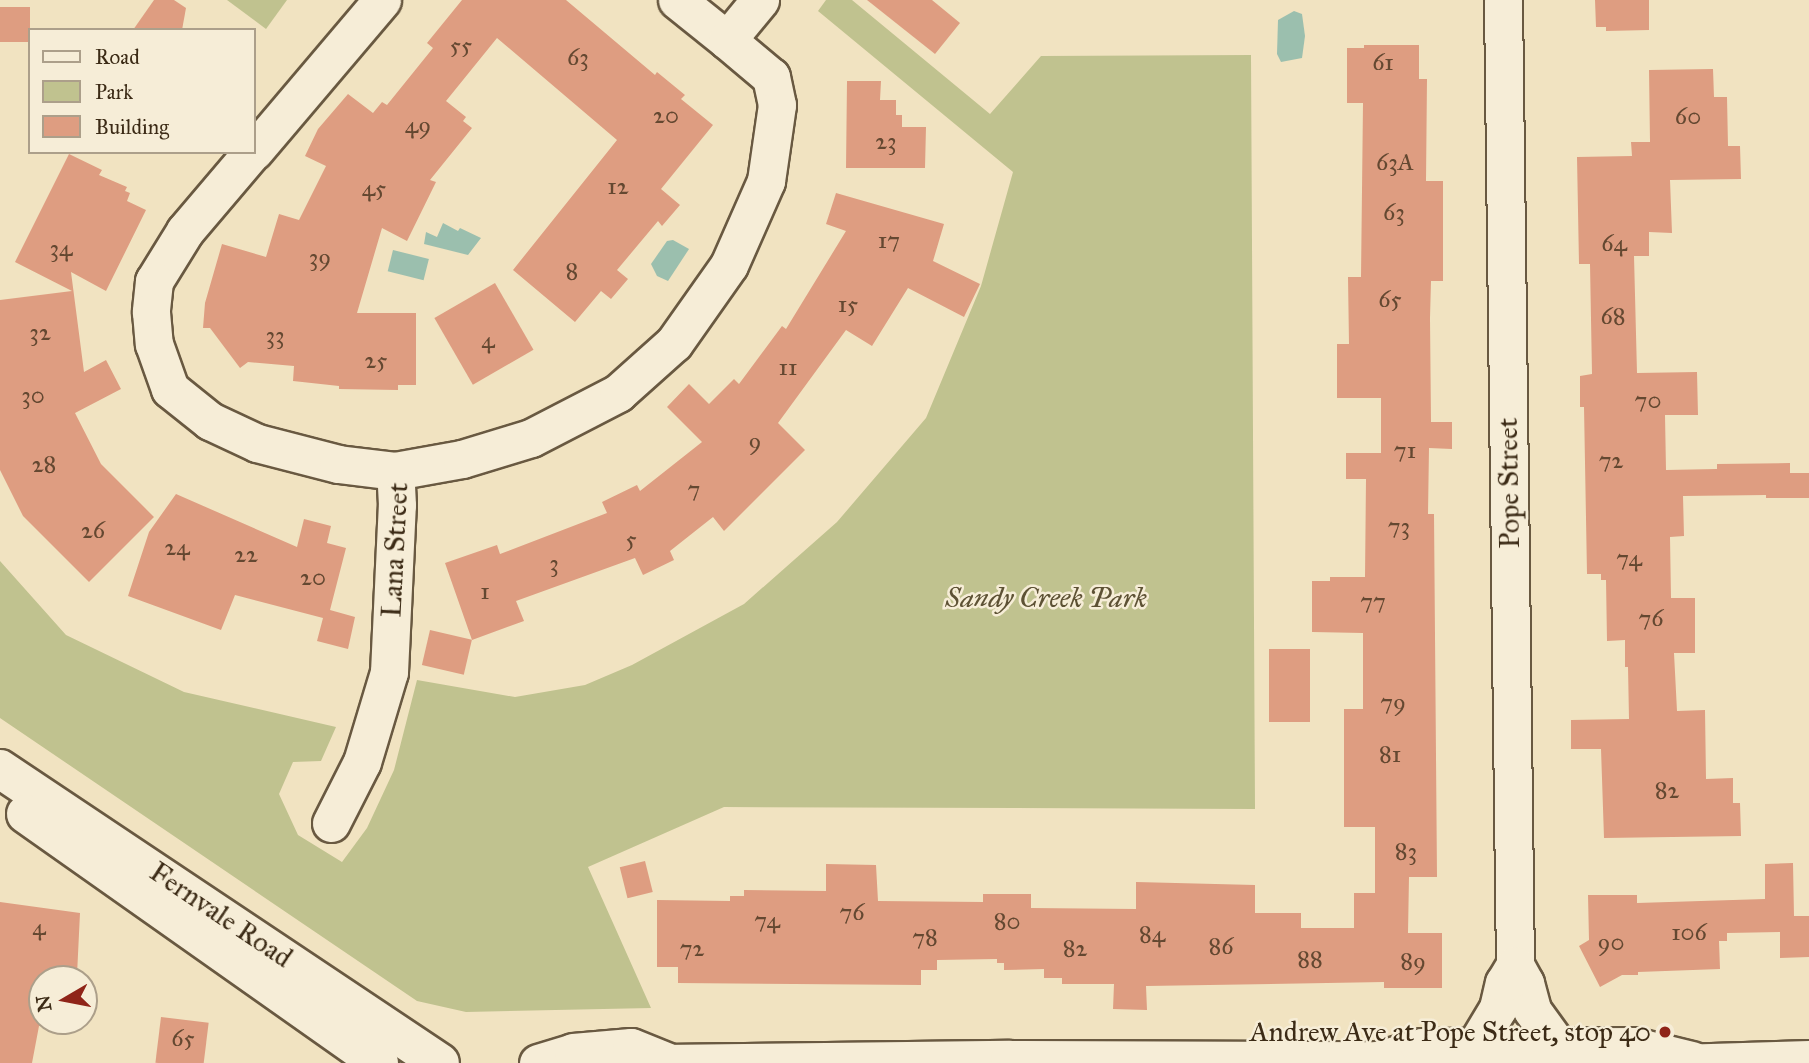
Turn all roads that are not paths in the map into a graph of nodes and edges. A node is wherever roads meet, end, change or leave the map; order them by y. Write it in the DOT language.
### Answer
graph roads {
  1 [pos="382,0"];
  2 [pos="677,0"];
  3 [pos="760,0"];
  4 [pos="1503,0"];
  5 [pos="727,40"];
  6 [pos="256,147"];
  7 [pos="250,154"];
  8 [pos="395,471"];
  9 [pos="0,769"];
  10 [pos="0,796"];
  11 [pos="331,823"];
  12 [pos="1515,965"];
  13 [pos="1558,1046"];
  14 [pos="1474,1048"];
  15 [pos="1809,1059"];
  16 [pos="1009,1061"];
  17 [pos="377,1062"];
  18 [pos="664,1062"];
  19 [pos="1382,1062"];
  20 [pos="1685,1062"];
  21 [pos="440,1063"];
  22 [pos="538,1063"];
  1 -- 6 [label="street"];
  2 -- 5 [label="street, Lana Street"];
  3 -- 5 [label="street"];
  4 -- 12 [label="street, Pope Street"];
  5 -- 8 [label="street, Lana Street"];
  7 -- 8 [label="street"];
  8 -- 11 [label="street, Lana Street"];
  9 -- 21 [label="street, Fernvale Road"];
  10 -- 17 [label="street, Fernvale Road"];
  12 -- 13 [label="street, Pope Street"];
  12 -- 14 [label="street, Pope Street"];
  13 -- 14 [label="street"];
  13 -- 20 [label="street"];
  14 -- 19 [label="street"];
  15 -- 20 [label="street"];
  16 -- 18 [label="street"];
  16 -- 19 [label="street"];
  18 -- 22 [label="street"];
}
